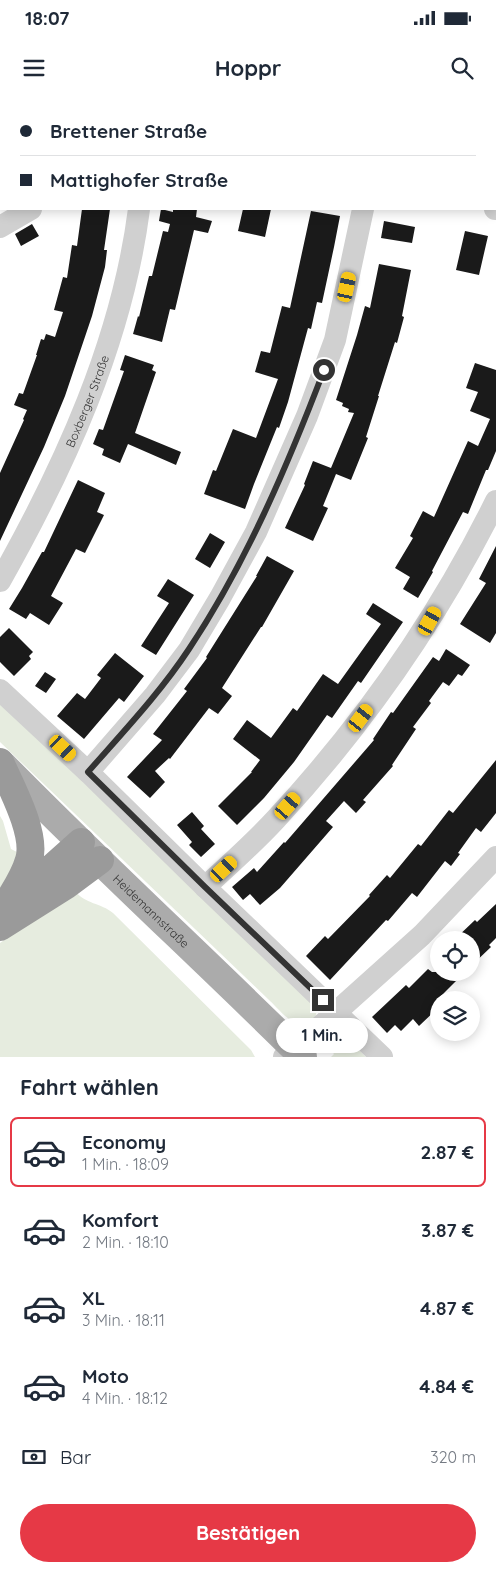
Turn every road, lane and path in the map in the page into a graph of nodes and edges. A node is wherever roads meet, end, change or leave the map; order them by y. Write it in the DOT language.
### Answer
graph roads {
  1 [pos="28,210"];
  2 [pos="139,210"];
  3 [pos="363,210"];
  4 [pos="0,227"];
  5 [pos="496,501"];
  6 [pos="0,581"];
  7 [pos="0,690"];
  8 [pos="0,762"];
  9 [pos="88,772"];
  10 [pos="90,851"];
  11 [pos="496,856"];
  12 [pos="205,887"];
  13 [pos="1,915"];
  14 [pos="336,1012"];
  15 [pos="294,1054"];
  16 [pos="382,1057"];
  1 -- 4 [label="street"];
  2 -- 6 [label="street, Boxberger Straße"];
  3 -- 9 [label="street"];
  5 -- 12 [label="street"];
  7 -- 9 [label="street"];
  8 -- 10 [label="main road, Heidemannstraße"];
  8 -- 13 [label="highway"];
  9 -- 12 [label="street"];
  10 -- 13 [label="highway"];
  10 -- 15 [label="main road, Heidemannstraße"];
  11 -- 14 [label="street"];
  12 -- 14 [label="street"];
  14 -- 15 [label="street"];
  14 -- 16 [label="street"];
}
